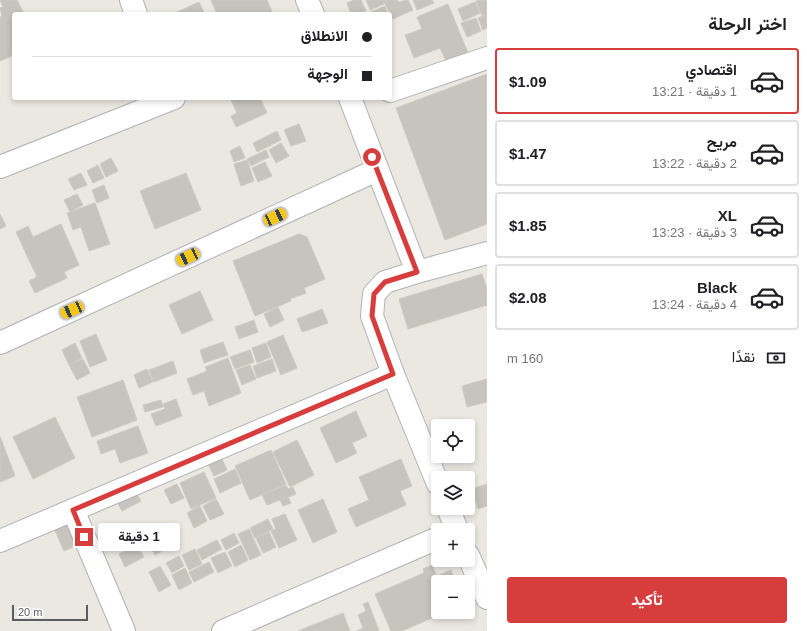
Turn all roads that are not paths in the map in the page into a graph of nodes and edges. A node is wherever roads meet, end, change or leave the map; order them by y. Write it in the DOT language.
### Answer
graph roads {
  1 [pos="131,0"];
  2 [pos="307,0"];
  3 [pos="135,12"];
  4 [pos="312,12"];
  5 [pos="487,58"];
  6 [pos="392,90"];
  7 [pos="166,100"];
  8 [pos="357,100"];
  9 [pos="0,167"];
  10 [pos="377,170"];
  11 [pos="487,253"];
  12 [pos="417,272"];
  13 [pos="0,343"];
  14 [pos="393,374"];
  15 [pos="433,471"];
  16 [pos="73,510"];
  17 [pos="0,541"];
  18 [pos="431,541"];
  19 [pos="473,567"];
  20 [pos="487,598"];
  21 [pos="124,631"];
  22 [pos="223,631"];
  1 -- 3 [label="street"];
  2 -- 4 [label="street"];
  5 -- 6 [label="street"];
  7 -- 9 [label="street"];
  8 -- 10 [label="street"];
  10 -- 12 [label="street"];
  10 -- 13 [label="street"];
  11 -- 12 [label="street"];
  12 -- 14 [label="street"];
  14 -- 15 [label="street"];
  14 -- 16 [label="street"];
  16 -- 17 [label="street"];
  16 -- 21 [label="street"];
  18 -- 22 [label="street"];
  19 -- 20 [label="street"];
}
